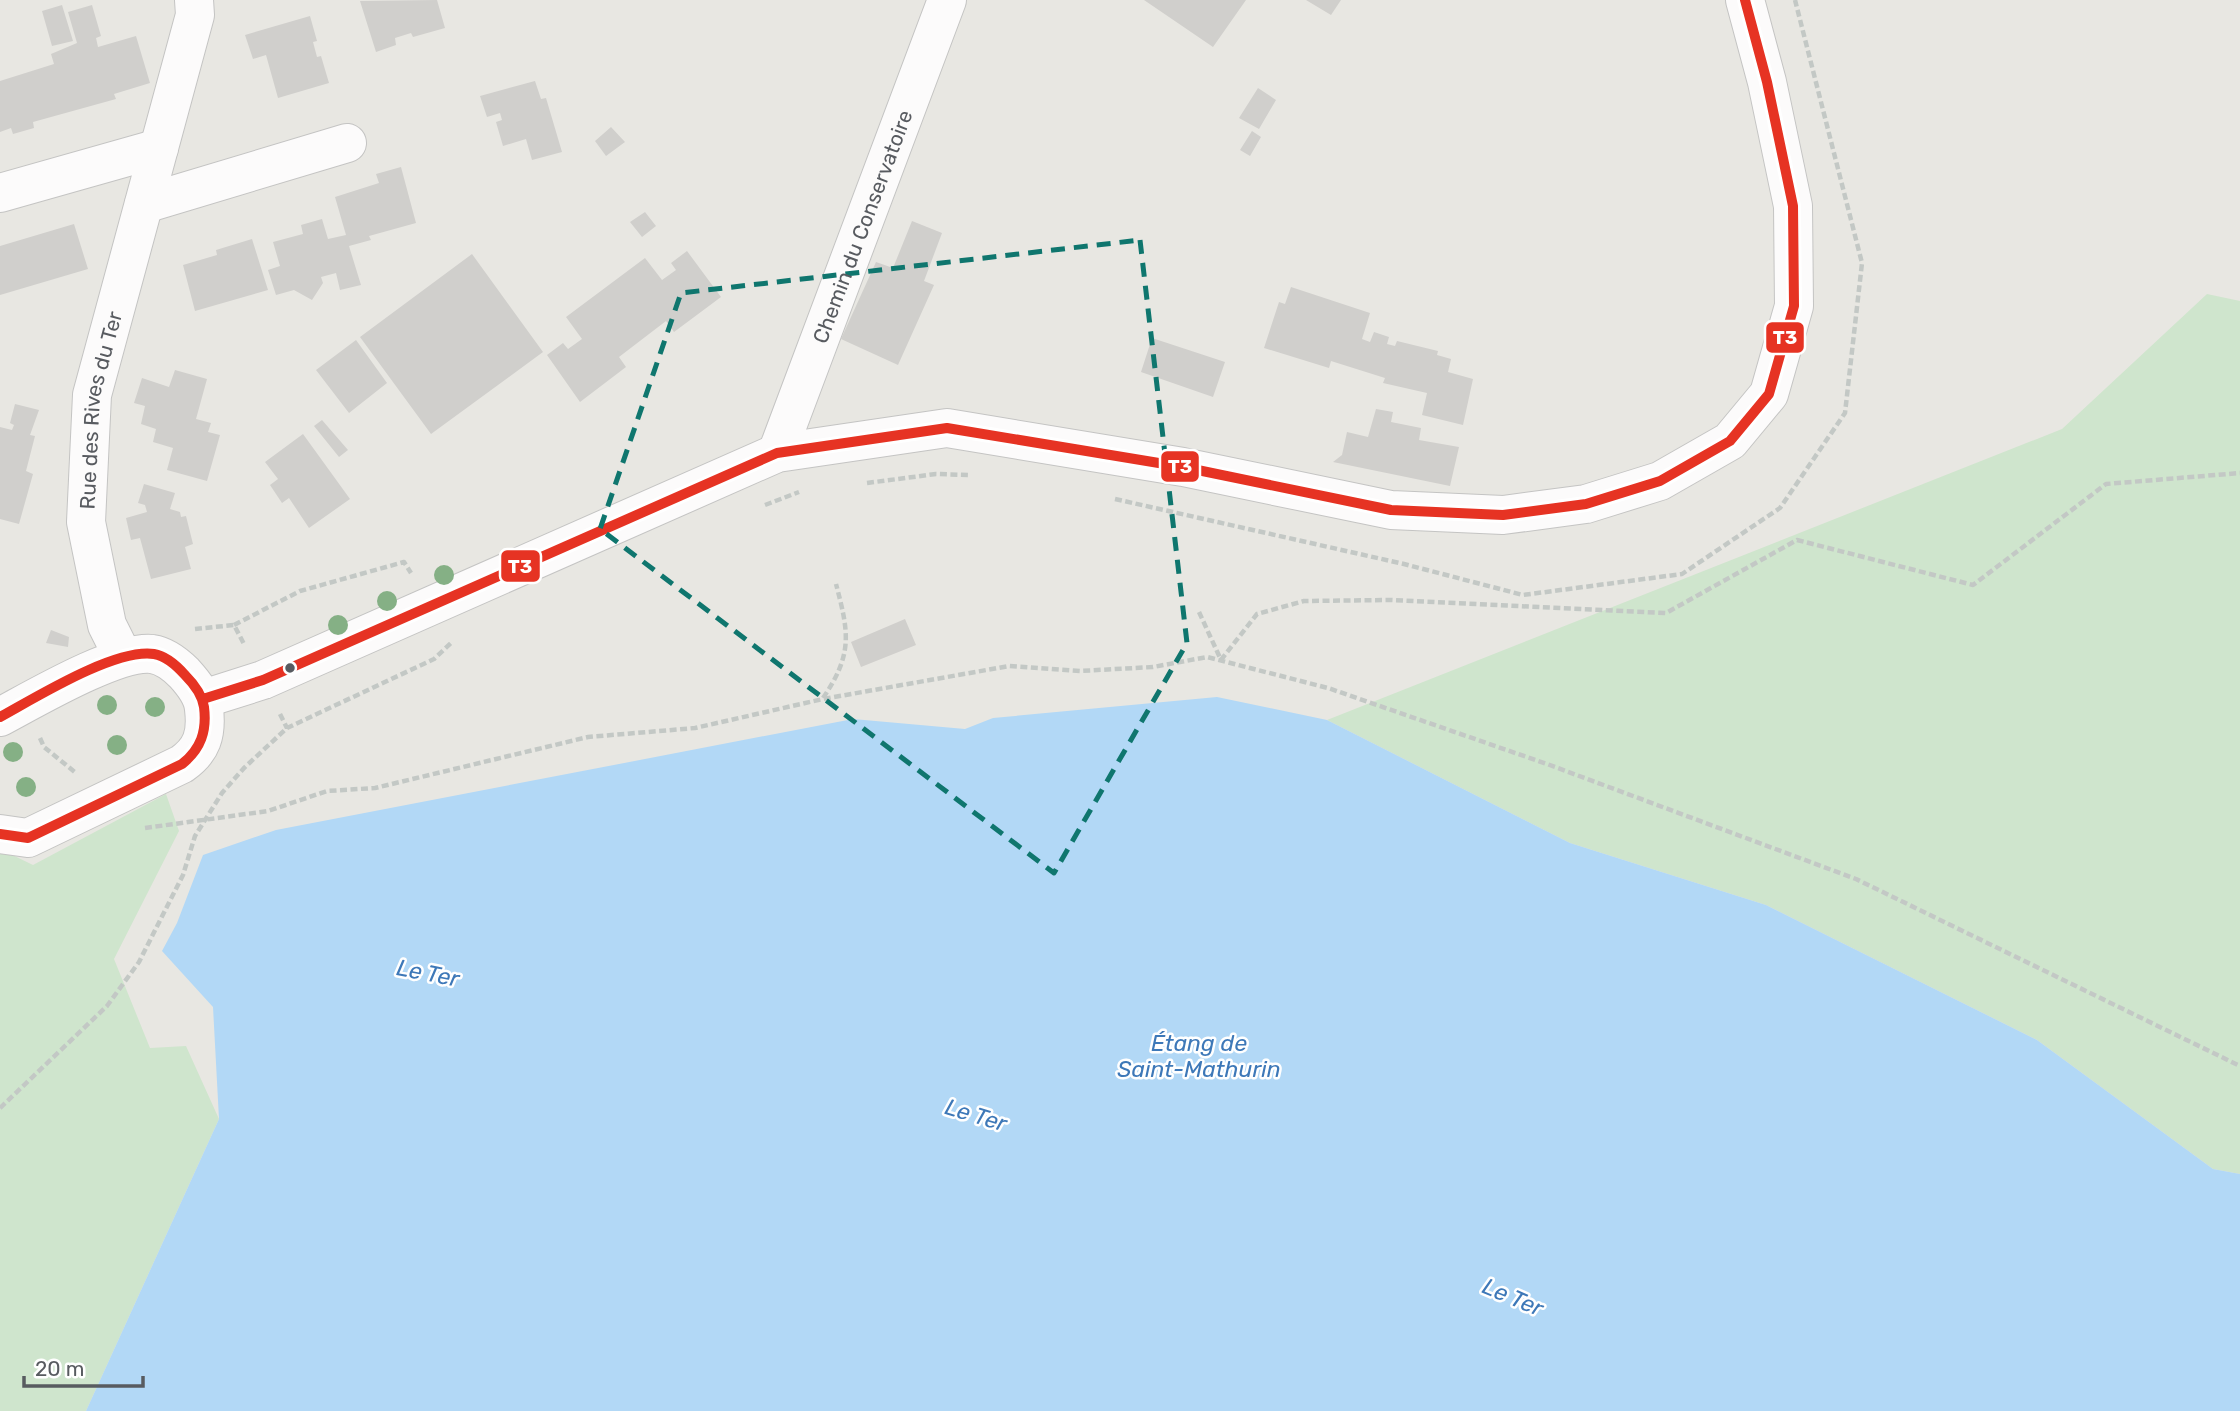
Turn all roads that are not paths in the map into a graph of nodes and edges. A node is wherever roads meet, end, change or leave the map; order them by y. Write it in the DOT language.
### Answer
graph roads {
  1 [pos="194,0"];
  2 [pos="947,0"];
  3 [pos="1745,0"];
  4 [pos="346,144"];
  5 [pos="159,148"];
  6 [pos="0,193"];
  7 [pos="144,204"];
  8 [pos="777,453"];
  9 [pos="122,657"];
  10 [pos="203,698"];
  11 [pos="0,716"];
  12 [pos="0,834"];
  1 -- 5 [label="street, Rue des Rives du Ter"];
  2 -- 8 [label="street, Chemin du Conservatoire"];
  3 -- 8 [label="street"];
  4 -- 7 [label="street"];
  5 -- 6 [label="street"];
  5 -- 7 [label="street, Rue des Rives du Ter"];
  7 -- 9 [label="street, Rue des Rives du Ter"];
  8 -- 10 [label="street"];
  9 -- 10 [label="street"];
  9 -- 11 [label="street"];
  10 -- 12 [label="street"];
}
